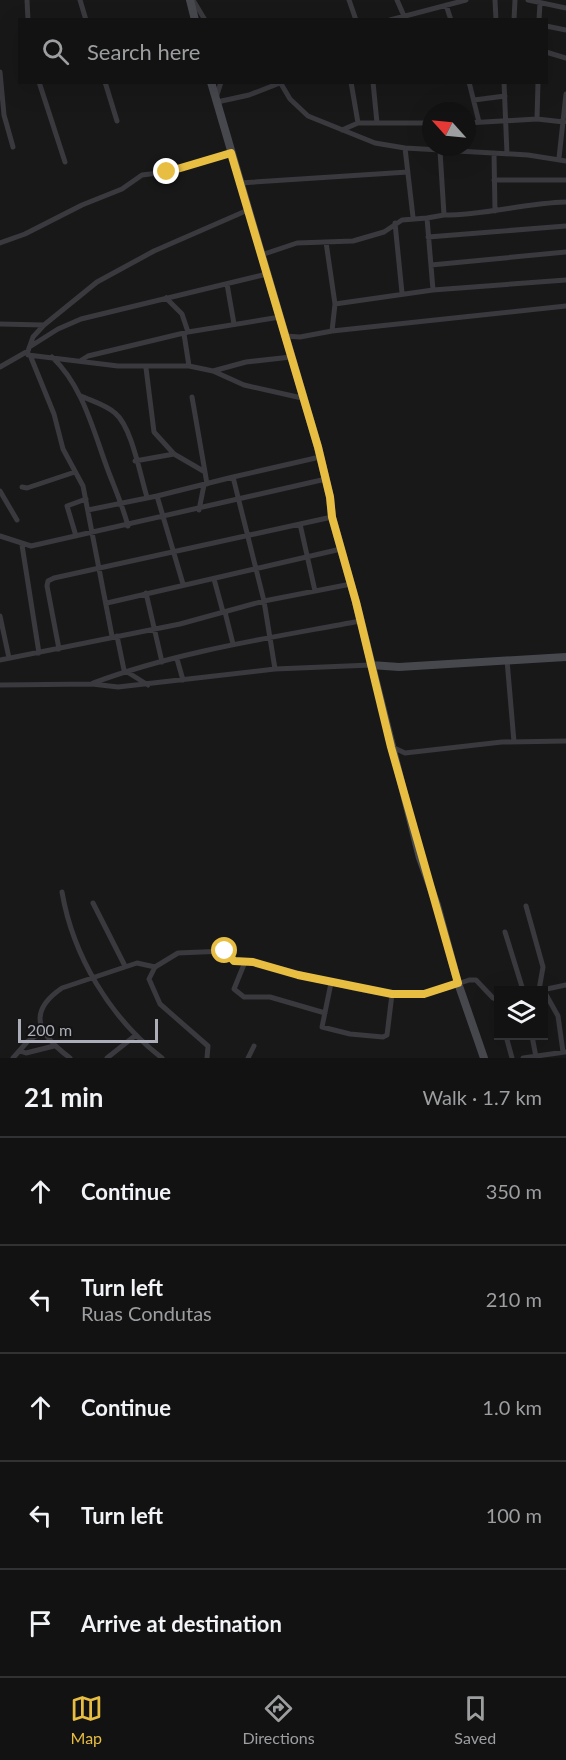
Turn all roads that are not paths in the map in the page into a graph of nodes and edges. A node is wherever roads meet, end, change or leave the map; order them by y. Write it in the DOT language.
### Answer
graph roads {
  1 [pos="27,0"];
  2 [pos="80,0"];
  3 [pos="192,0"];
  4 [pos="349,0"];
  5 [pos="397,0"];
  6 [pos="466,0"];
  7 [pos="495,0"];
  8 [pos="515,0"];
  9 [pos="562,0"];
  10 [pos="535,1"];
  11 [pos="450,3"];
  12 [pos="559,6"];
  13 [pos="566,8"];
  14 [pos="404,16"];
  15 [pos="28,18"];
  16 [pos="85,18"];
  17 [pos="195,18"];
  18 [pos="204,18"];
  19 [pos="355,18"];
  20 [pos="397,18"];
  21 [pos="451,18"];
  22 [pos="496,18"];
  23 [pos="514,18"];
  24 [pos="539,18"];
  25 [pos="548,26"];
  26 [pos="566,30"];
  27 [pos="548,53"];
  28 [pos="566,58"];
  29 [pos="0,72"];
  30 [pos="40,84"];
  31 [pos="106,84"];
  32 [pos="212,84"];
  33 [pos="220,84"];
  34 [pos="277,84"];
  35 [pos="281,84"];
  36 [pos="351,84"];
  37 [pos="374,84"];
  38 [pos="470,84"];
  39 [pos="504,84"];
  40 [pos="538,84"];
  41 [pos="566,94"];
  42 [pos="506,96"];
  43 [pos="216,100"];
  44 [pos="474,100"];
  45 [pos="507,119"];
  46 [pos="537,119"];
  47 [pos="117,121"];
  48 [pos="476,122"];
  49 [pos="479,122"];
  50 [pos="564,122"];
  51 [pos="358,123"];
  52 [pos="377,123"];
  53 [pos="422,123"];
  54 [pos="342,130"];
  55 [pos="13,147"];
  56 [pos="405,148"];
  57 [pos="422,149"];
  58 [pos="476,152"];
  59 [pos="231,153"];
  60 [pos="494,153"];
  61 [pos="507,154"];
  62 [pos="440,156"];
  63 [pos="559,158"];
  64 [pos="566,161"];
  65 [pos="65,162"];
  66 [pos="408,172"];
  67 [pos="494,180"];
  68 [pos="566,180"];
  69 [pos="240,183"];
  70 [pos="566,202"];
  71 [pos="248,210"];
  72 [pos="495,211"];
  73 [pos="444,215"];
  74 [pos="413,217"];
  75 [pos="427,218"];
  76 [pos="395,223"];
  77 [pos="566,226"];
  78 [pos="428,237"];
  79 [pos="326,242"];
  80 [pos="0,243"];
  81 [pos="566,252"];
  82 [pos="261,255"];
  83 [pos="431,266"];
  84 [pos="267,274"];
  85 [pos="566,280"];
  86 [pos="227,284"];
  87 [pos="433,290"];
  88 [pos="402,293"];
  89 [pos="166,298"];
  90 [pos="335,304"];
  91 [pos="566,306"];
  92 [pos="280,317"];
  93 [pos="0,324"];
  94 [pos="234,324"];
  95 [pos="44,325"];
  96 [pos="332,331"];
  97 [pos="186,333"];
  98 [pos="285,336"];
  99 [pos="300,337"];
  100 [pos="30,347"];
  101 [pos="290,353"];
  102 [pos="23,354"];
  103 [pos="30,355"];
  104 [pos="50,356"];
  105 [pos="80,361"];
  106 [pos="189,366"];
  107 [pos="0,367"];
  108 [pos="146,368"];
  109 [pos="213,371"];
  110 [pos="81,396"];
  111 [pos="192,397"];
  112 [pos="302,398"];
  113 [pos="174,454"];
  114 [pos="320,457"];
  115 [pos="135,461"];
  116 [pos="75,472"];
  117 [pos="205,472"];
  118 [pos="233,477"];
  119 [pos="326,479"];
  120 [pos="206,485"];
  121 [pos="22,487"];
  122 [pos="0,490"];
  123 [pos="157,496"];
  124 [pos="147,497"];
  125 [pos="86,498"];
  126 [pos="238,501"];
  127 [pos="123,503"];
  128 [pos="88,510"];
  129 [pos="199,510"];
  130 [pos="332,517"];
  131 [pos="164,518"];
  132 [pos="17,520"];
  133 [pos="300,524"];
  134 [pos="128,526"];
  135 [pos="92,531"];
  136 [pos="0,536"];
  137 [pos="76,536"];
  138 [pos="246,536"];
  139 [pos="22,546"];
  140 [pos="341,549"];
  141 [pos="173,552"];
  142 [pos="307,557"];
  143 [pos="101,568"];
  144 [pos="254,569"];
  145 [pos="214,579"];
  146 [pos="183,584"];
  147 [pos="351,584"];
  148 [pos="315,591"];
  149 [pos="146,593"];
  150 [pos="264,601"];
  151 [pos="107,603"];
  152 [pos="224,612"];
  153 [pos="0,616"];
  154 [pos="360,621"];
  155 [pos="153,630"];
  156 [pos="115,636"];
  157 [pos="270,638"];
  158 [pos="233,644"];
  159 [pos="59,649"];
  160 [pos="39,652"];
  161 [pos="566,657"];
  162 [pos="9,658"];
  163 [pos="177,659"];
  164 [pos="0,660"];
  165 [pos="507,660"];
  166 [pos="162,662"];
  167 [pos="370,665"];
  168 [pos="275,669"];
  169 [pos="124,670"];
  170 [pos="114,675"];
  171 [pos="183,680"];
  172 [pos="92,684"];
  173 [pos="0,685"];
  174 [pos="150,685"];
  175 [pos="118,687"];
  176 [pos="566,741"];
  177 [pos="514,742"];
  178 [pos="391,747"];
  179 [pos="62,892"];
  180 [pos="93,903"];
  181 [pos="526,906"];
  182 [pos="505,932"];
  183 [pos="245,962"];
  184 [pos="125,966"];
  185 [pos="155,967"];
  186 [pos="94,978"];
  187 [pos="331,982"];
  188 [pos="458,983"];
  189 [pos="566,985"];
  190 [pos="522,986"];
  191 [pos="542,986"];
  192 [pos="548,989"];
  193 [pos="392,994"];
  194 [pos="494,998"];
  195 [pos="548,1000"];
  196 [pos="325,1013"];
  197 [pos="42,1032"];
  198 [pos="136,1035"];
  199 [pos="507,1040"];
  200 [pos="533,1040"];
  201 [pos="54,1046"];
  202 [pos="254,1046"];
  203 [pos="20,1052"];
  204 [pos="565,1052"];
  205 [pos="536,1057"];
  206 [pos="13,1058"];
  207 [pos="69,1058"];
  208 [pos="107,1058"];
  209 [pos="162,1058"];
  210 [pos="207,1058"];
  211 [pos="248,1058"];
  212 [pos="484,1058"];
  213 [pos="512,1058"];
  214 [pos="523,1058"];
  1 -- 15 [label="street"];
  2 -- 16 [label="street"];
  3 -- 17 [label="street"];
  3 -- 18 [label="street"];
  4 -- 19 [label="street"];
  5 -- 14 [label="street"];
  6 -- 11 [label="street"];
  7 -- 22 [label="street"];
  8 -- 23 [label="street"];
  9 -- 12 [label="street"];
  10 -- 12 [label="street"];
  10 -- 24 [label="street"];
  11 -- 14 [label="street"];
  11 -- 21 [label="street"];
  12 -- 13 [label="street"];
  14 -- 20 [label="street"];
  25 -- 26 [label="street"];
  27 -- 28 [label="street"];
  29 -- 55 [label="street"];
  30 -- 65 [label="street"];
  31 -- 47 [label="street"];
  32 -- 43 [label="street"];
  33 -- 43 [label="street"];
  34 -- 43 [label="street"];
  35 -- 54 [label="street"];
  36 -- 51 [label="street"];
  37 -- 52 [label="street"];
  38 -- 44 [label="street"];
  39 -- 42 [label="street"];
  40 -- 46 [label="street"];
  41 -- 50 [label="street"];
  42 -- 44 [label="street"];
  42 -- 45 [label="street"];
  43 -- 59 [label="street"];
  44 -- 49 [label="street"];
  45 -- 46 [label="street"];
  45 -- 49 [label="street"];
  45 -- 61 [label="street"];
  46 -- 50 [label="street"];
  48 -- 49 [label="street"];
  50 -- 63 [label="street"];
  51 -- 52 [label="street"];
  51 -- 54 [label="street"];
  52 -- 53 [label="street"];
  54 -- 56 [label="street"];
  56 -- 57 [label="street"];
  56 -- 66 [label="street"];
  58 -- 60 [label="street"];
  59 -- 69 [label="street"];
  59 -- 80 [label="street"];
  60 -- 61 [label="street"];
  60 -- 67 [label="street"];
  61 -- 63 [label="street"];
  62 -- 73 [label="street"];
  63 -- 64 [label="street"];
  66 -- 69 [label="street"];
  66 -- 74 [label="street"];
  67 -- 68 [label="street"];
  67 -- 72 [label="street"];
  69 -- 71 [label="street"];
  70 -- 72 [label="street"];
  71 -- 82 [label="street"];
  71 -- 95 [label="street"];
  72 -- 73 [label="street"];
  73 -- 75 [label="street"];
  74 -- 75 [label="street"];
  74 -- 76 [label="street"];
  75 -- 78 [label="street"];
  76 -- 79 [label="street"];
  76 -- 88 [label="street"];
  77 -- 78 [label="street"];
  78 -- 83 [label="street"];
  79 -- 82 [label="street"];
  79 -- 90 [label="street"];
  81 -- 83 [label="street"];
  82 -- 84 [label="street"];
  83 -- 87 [label="street"];
  84 -- 86 [label="street"];
  84 -- 92 [label="street"];
  85 -- 87 [label="street"];
  86 -- 89 [label="street"];
  86 -- 94 [label="street"];
  87 -- 88 [label="street"];
  88 -- 90 [label="street"];
  89 -- 97 [label="street"];
  89 -- 100 [label="street"];
  90 -- 96 [label="street"];
  91 -- 96 [label="street"];
  92 -- 94 [label="street"];
  92 -- 98 [label="street"];
  93 -- 95 [label="street"];
  94 -- 97 [label="street"];
  95 -- 100 [label="street"];
  96 -- 99 [label="street"];
  97 -- 105 [label="street"];
  97 -- 106 [label="street"];
  98 -- 99 [label="street"];
  98 -- 101 [label="street"];
  99 -- 101 [label="street"];
  100 -- 102 [label="street"];
  101 -- 109 [label="street"];
  101 -- 112 [label="street"];
  102 -- 103 [label="street"];
  102 -- 107 [label="street"];
  103 -- 104 [label="street"];
  103 -- 116 [label="street"];
  104 -- 105 [label="street"];
  104 -- 110 [label="street"];
  105 -- 108 [label="street"];
  106 -- 108 [label="street"];
  106 -- 109 [label="street"];
  108 -- 113 [label="street"];
  109 -- 112 [label="street"];
  110 -- 115 [label="street"];
  110 -- 127 [label="street"];
  111 -- 117 [label="street"];
  112 -- 114 [label="street"];
  113 -- 115 [label="street"];
  113 -- 117 [label="street"];
  114 -- 118 [label="street"];
  114 -- 119 [label="street"];
  115 -- 124 [label="street"];
  116 -- 121 [label="street"];
  116 -- 125 [label="street"];
  117 -- 120 [label="street"];
  118 -- 120 [label="street"];
  118 -- 126 [label="street"];
  119 -- 126 [label="street"];
  119 -- 130 [label="street"];
  120 -- 123 [label="street"];
  120 -- 129 [label="street"];
  122 -- 132 [label="street"];
  123 -- 124 [label="street"];
  123 -- 131 [label="street"];
  124 -- 127 [label="street"];
  125 -- 128 [label="street"];
  125 -- 137 [label="street"];
  126 -- 129 [label="street"];
  126 -- 138 [label="street"];
  127 -- 128 [label="street"];
  127 -- 134 [label="street"];
  128 -- 135 [label="street"];
  129 -- 131 [label="street"];
  130 -- 133 [label="street"];
  130 -- 140 [label="street"];
  131 -- 134 [label="street"];
  131 -- 141 [label="street"];
  133 -- 138 [label="street"];
  133 -- 142 [label="street"];
  134 -- 135 [label="street"];
  135 -- 137 [label="street"];
  135 -- 143 [label="street"];
  136 -- 139 [label="street"];
  137 -- 139 [label="street"];
  138 -- 141 [label="street"];
  138 -- 144 [label="street"];
  139 -- 160 [label="street"];
  140 -- 142 [label="street"];
  140 -- 147 [label="street"];
  141 -- 143 [label="street"];
  141 -- 146 [label="street"];
  142 -- 144 [label="street"];
  142 -- 148 [label="street"];
  143 -- 151 [label="street"];
  143 -- 159 [label="street"];
  144 -- 145 [label="street"];
  144 -- 150 [label="street"];
  145 -- 146 [label="street"];
  145 -- 152 [label="street"];
  146 -- 149 [label="street"];
  147 -- 148 [label="street"];
  147 -- 154 [label="street"];
  148 -- 150 [label="street"];
  149 -- 151 [label="street"];
  149 -- 155 [label="street"];
  150 -- 152 [label="street"];
  150 -- 157 [label="street"];
  151 -- 156 [label="street"];
  152 -- 155 [label="street"];
  152 -- 158 [label="street"];
  153 -- 162 [label="street"];
  154 -- 157 [label="street"];
  154 -- 167 [label="street"];
  155 -- 156 [label="street"];
  155 -- 166 [label="street"];
  156 -- 159 [label="street"];
  156 -- 169 [label="street"];
  157 -- 158 [label="street"];
  157 -- 168 [label="street"];
  158 -- 163 [label="street"];
  159 -- 160 [label="street"];
  160 -- 162 [label="street"];
  161 -- 165 [label="street"];
  162 -- 164 [label="street"];
  163 -- 166 [label="street"];
  163 -- 171 [label="street"];
  165 -- 167 [label="street"];
  165 -- 177 [label="street"];
  166 -- 169 [label="street"];
  167 -- 168 [label="street"];
  167 -- 178 [label="street"];
  168 -- 171 [label="street"];
  169 -- 170 [label="street"];
  169 -- 174 [label="street"];
  170 -- 172 [label="street"];
  170 -- 175 [label="street"];
  171 -- 174 [label="street"];
  172 -- 173 [label="street"];
  172 -- 175 [label="street"];
  174 -- 175 [label="street"];
  176 -- 177 [label="street"];
  177 -- 178 [label="street"];
  178 -- 188 [label="street"];
  179 -- 186 [label="street"];
  180 -- 184 [label="street"];
  181 -- 191 [label="street"];
  182 -- 190 [label="street"];
  183 -- 185 [label="street"];
  183 -- 187 [label="street"];
  183 -- 196 [label="street"];
  184 -- 185 [label="street"];
  184 -- 186 [label="street"];
  185 -- 210 [label="street"];
  186 -- 197 [label="street"];
  186 -- 198 [label="street"];
  187 -- 193 [label="street"];
  187 -- 196 [label="street"];
  188 -- 193 [label="street"];
  188 -- 194 [label="street"];
  188 -- 212 [label="street"];
  189 -- 192 [label="street"];
  193 -- 196 [label="street"];
  195 -- 204 [label="street"];
  197 -- 201 [label="street"];
  197 -- 203 [label="street"];
  198 -- 208 [label="street"];
  198 -- 209 [label="street"];
  199 -- 213 [label="street"];
  200 -- 205 [label="street"];
  201 -- 203 [label="street"];
  201 -- 207 [label="street"];
  202 -- 211 [label="street"];
  203 -- 206 [label="street"];
  204 -- 205 [label="street"];
  205 -- 214 [label="street"];
}
